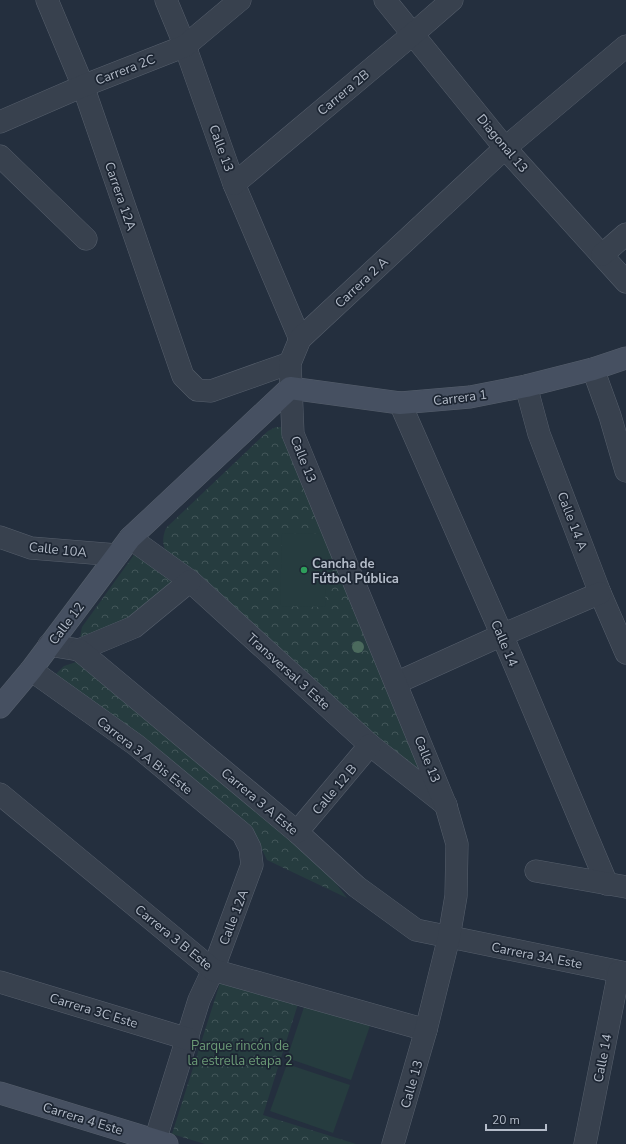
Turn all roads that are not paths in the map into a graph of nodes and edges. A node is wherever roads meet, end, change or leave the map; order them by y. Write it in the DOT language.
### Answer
graph roads {
  1 [pos="47,0"];
  2 [pos="166,0"];
  3 [pos="240,0"];
  4 [pos="385,0"];
  5 [pos="452,0"];
  6 [pos="413,34"];
  7 [pos="185,46"];
  8 [pos="626,46"];
  9 [pos="83,86"];
  10 [pos="0,122"];
  11 [pos="505,148"];
  12 [pos="0,156"];
  13 [pos="234,184"];
  14 [pos="626,234"];
  15 [pos="86,239"];
  16 [pos="602,255"];
  17 [pos="626,282"];
  18 [pos="300,339"];
  19 [pos="626,358"];
  20 [pos="290,363"];
  21 [pos="593,369"];
  22 [pos="526,386"];
  23 [pos="290,388"];
  24 [pos="400,404"];
  25 [pos="626,471"];
  26 [pos="0,537"];
  27 [pos="124,546"];
  28 [pos="190,582"];
  29 [pos="600,593"];
  30 [pos="502,635"];
  31 [pos="49,645"];
  32 [pos="79,650"];
  33 [pos="626,653"];
  34 [pos="31,670"];
  35 [pos="396,683"];
  36 [pos="1,704"];
  37 [pos="370,745"];
  38 [pos="0,794"];
  39 [pos="446,806"];
  40 [pos="297,832"];
  41 [pos="250,848"];
  42 [pos="536,871"];
  43 [pos="617,885"];
  44 [pos="449,937"];
  45 [pos="213,970"];
  46 [pos="622,972"];
  47 [pos="0,982"];
  48 [pos="426,1030"];
  49 [pos="188,1039"];
  50 [pos="0,1093"];
  51 [pos="159,1143"];
  52 [pos="393,1144"];
  53 [pos="585,1144"];
  1 -- 9 [label="street, Carrera 12A"];
  2 -- 7 [label="street, Calle 13"];
  3 -- 7 [label="street, Carrera 2C"];
  4 -- 6 [label="street, Diagonal 13"];
  5 -- 6 [label="street, Carrera 2B"];
  6 -- 11 [label="street, Diagonal 13"];
  6 -- 13 [label="street, Carrera 2B"];
  7 -- 9 [label="street, Carrera 2C"];
  7 -- 13 [label="street, Calle 13"];
  8 -- 11 [label="street, Carrera 2 A"];
  9 -- 10 [label="street, Carrera 2C"];
  9 -- 20 [label="street, Carrera 12A"];
  11 -- 16 [label="street, Diagonal 13"];
  11 -- 18 [label="street, Carrera 2 A"];
  12 -- 15 [label="street"];
  13 -- 18 [label="street, Calle 13"];
  14 -- 16 [label="street"];
  16 -- 17 [label="street, Diagonal 13"];
  18 -- 20 [label="street, Carrera 2 A"];
  19 -- 21 [label="street, Carrera 1"];
  20 -- 23 [label="street, Carrera 2 A"];
  21 -- 22 [label="street, Carrera 1"];
  21 -- 25 [label="street"];
  22 -- 24 [label="street, Carrera 1"];
  22 -- 29 [label="street, Calle 14 A"];
  23 -- 24 [label="street, Carrera 1"];
  23 -- 27 [label="street"];
  23 -- 35 [label="street, Calle 13"];
  24 -- 30 [label="street, Calle 14"];
  26 -- 27 [label="street, Calle 10A"];
  27 -- 28 [label="street, Transversal 3 Este"];
  27 -- 31 [label="street, Calle 12"];
  28 -- 32 [label="street"];
  28 -- 37 [label="street, Transversal 3 Este"];
  29 -- 30 [label="street"];
  29 -- 33 [label="street, Calle 14 A"];
  30 -- 35 [label="street"];
  30 -- 43 [label="street, Calle 14"];
  31 -- 32 [label="street"];
  31 -- 34 [label="street, Calle 12"];
  32 -- 40 [label="street, Carrera 3 A Este"];
  34 -- 36 [label="street, Calle 12"];
  34 -- 41 [label="street, Carrera 3 A Bis Este"];
  35 -- 39 [label="street, Calle 13"];
  37 -- 39 [label="street, Transversal 3 Este"];
  37 -- 40 [label="street, Calle 12 B"];
  38 -- 45 [label="street, Carrera 3 B Este"];
  39 -- 44 [label="street, Calle 13"];
  40 -- 44 [label="street, Carrera 3 A Este"];
  41 -- 45 [label="street, Calle 12A"];
  42 -- 43 [label="street"];
  44 -- 46 [label="street, Carrera 3A Este"];
  44 -- 48 [label="street, Calle 13"];
  45 -- 48 [label="street, Carrera 3 B Este"];
  45 -- 49 [label="street, Calle 12A"];
  46 -- 53 [label="street, Calle 14"];
  47 -- 49 [label="street, Carrera 3C Este"];
  48 -- 52 [label="street, Calle 13"];
  49 -- 51 [label="street, Calle 12A"];
  50 -- 51 [label="street, Carrera 4 Este"];
}
